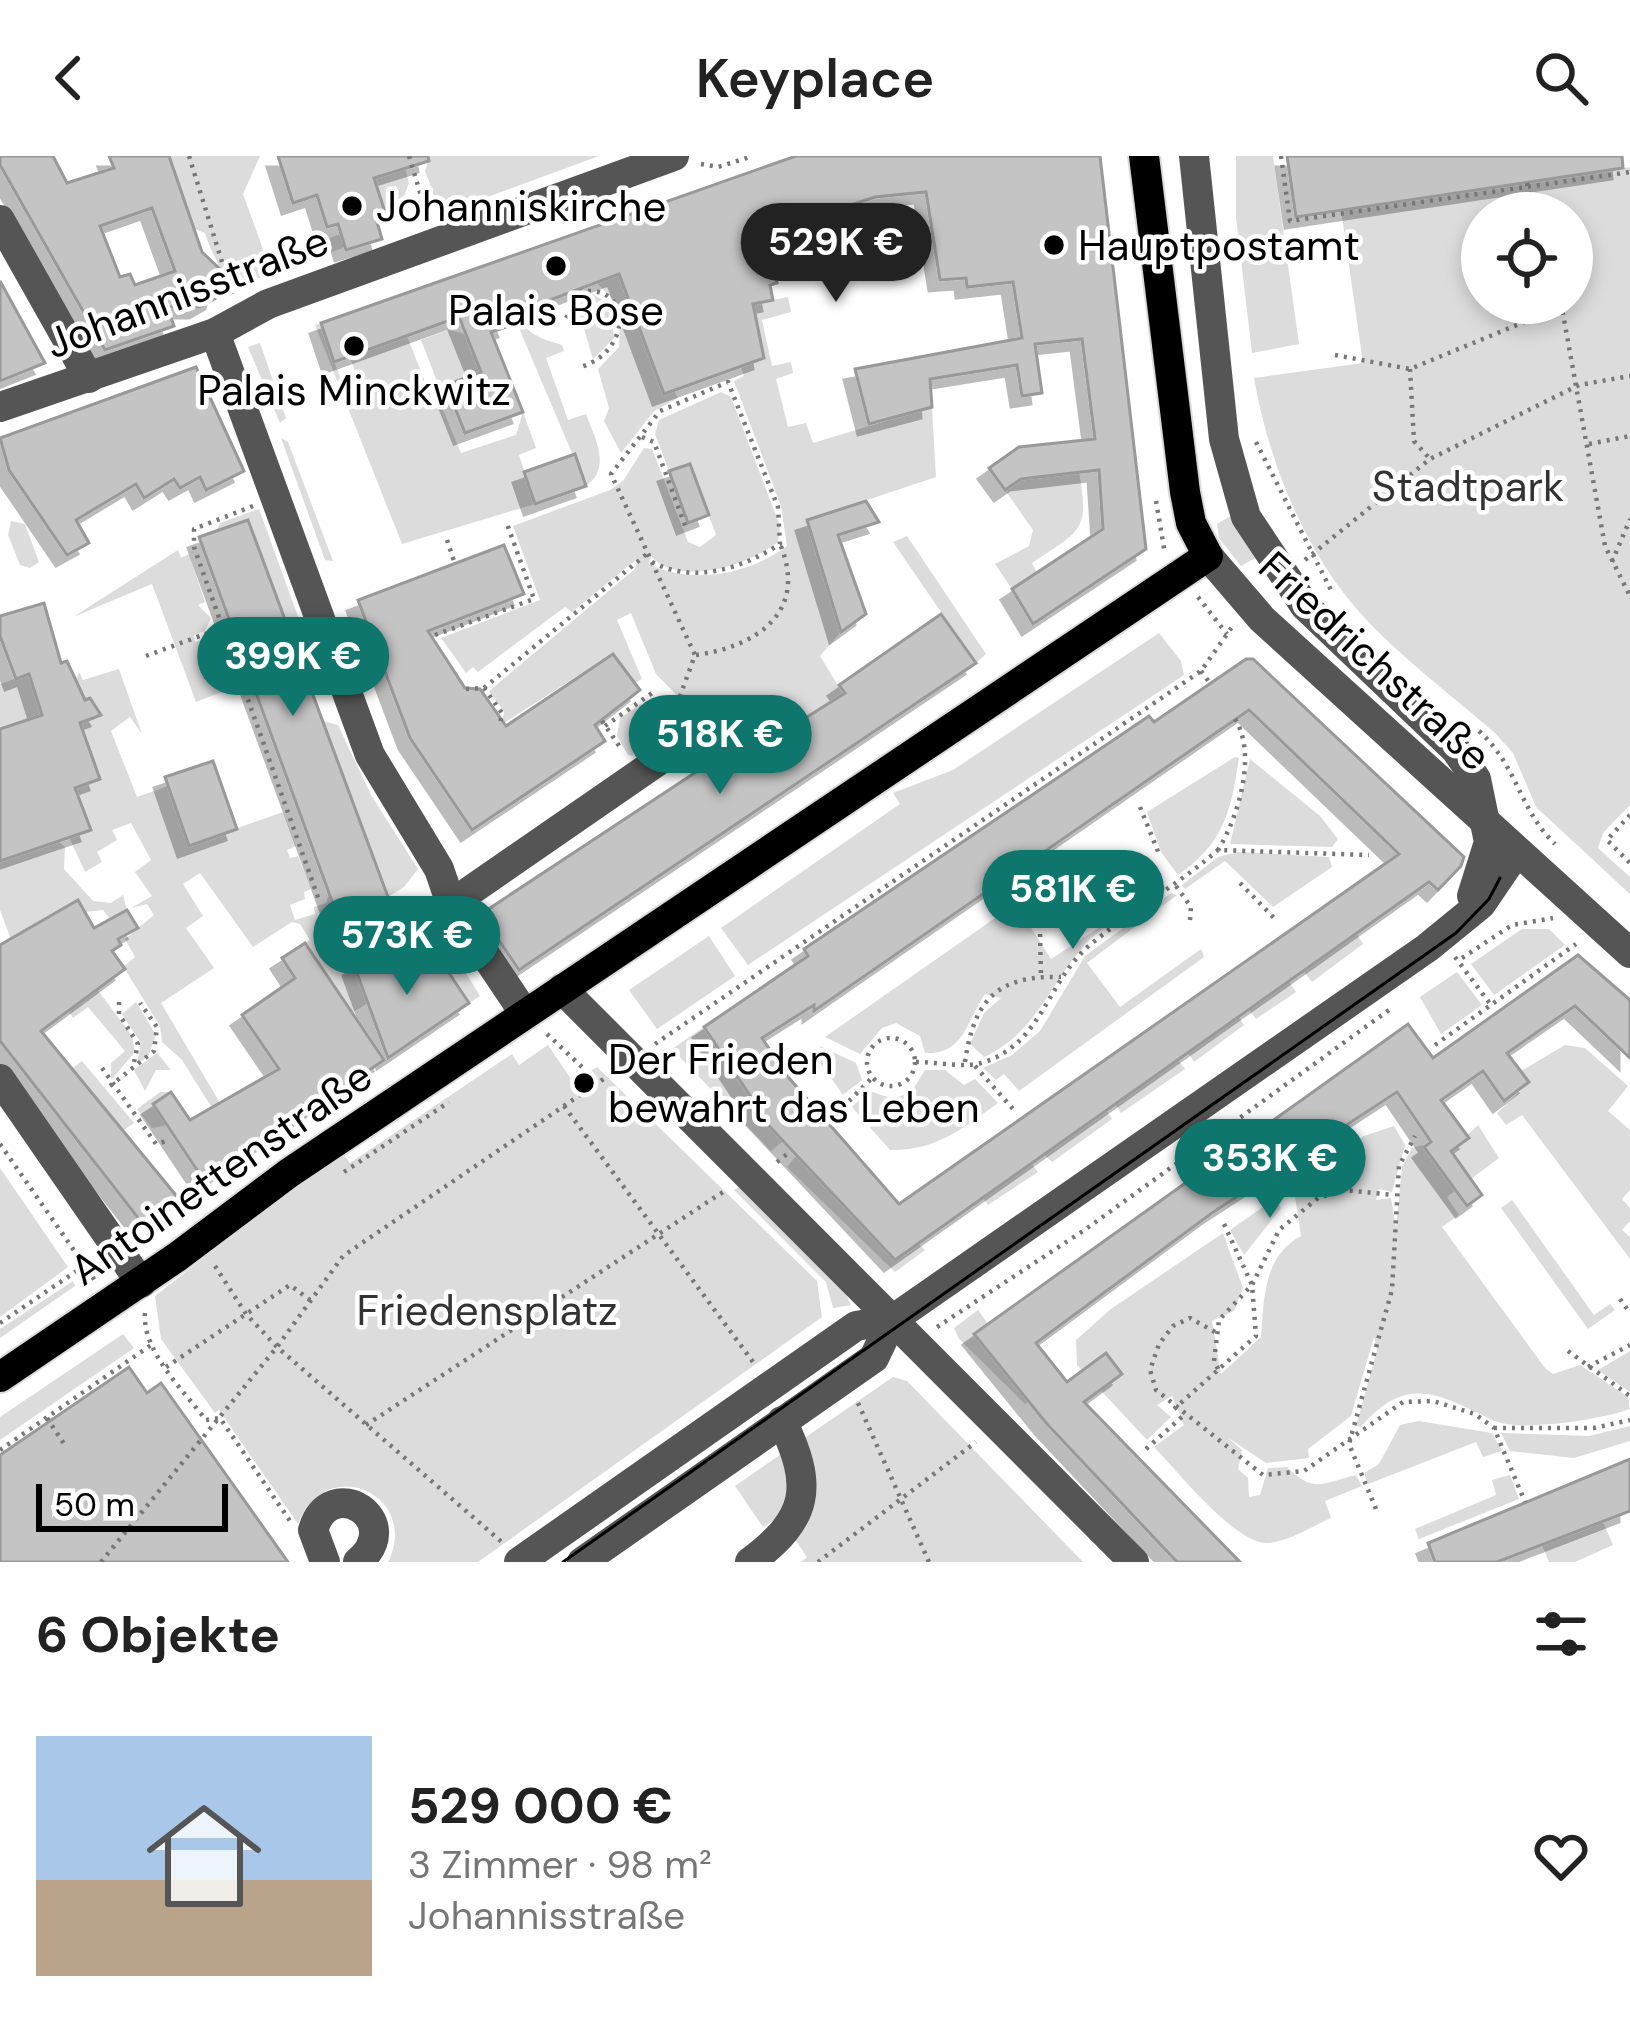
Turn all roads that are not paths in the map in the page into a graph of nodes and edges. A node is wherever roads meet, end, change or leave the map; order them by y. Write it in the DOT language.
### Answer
graph roads {
  1 [pos="1144,156"];
  2 [pos="1194,156"];
  3 [pos="1208,156"];
  4 [pos="672,157"];
  5 [pos="0,220"];
  6 [pos="228,326"];
  7 [pos="88,378"];
  8 [pos="0,407"];
  9 [pos="1208,556"];
  10 [pos="670,724"];
  11 [pos="1512,836"];
  12 [pos="451,904"];
  13 [pos="1450,943"];
  14 [pos="1630,953"];
  15 [pos="562,988"];
  16 [pos="525,1013"];
  17 [pos="0,1079"];
  18 [pos="146,1296"];
  19 [pos="903,1331"];
  20 [pos="0,1377"];
  21 [pos="782,1421"];
  22 [pos="520,1561"];
  23 [pos="325,1562"];
  24 [pos="358,1562"];
  25 [pos="582,1562"];
  26 [pos="750,1562"];
  27 [pos="1134,1562"];
  1 -- 9 [label="main road, Friedrichstraße"];
  2 -- 11 [label="street"];
  3 -- 11 [label="street"];
  4 -- 6 [label="street, Johannisstraße"];
  5 -- 7 [label="street"];
  6 -- 7 [label="street, Johannisstraße"];
  6 -- 12 [label="street"];
  7 -- 8 [label="street, Johannisstraße"];
  9 -- 11 [label="street, Friedrichstraße"];
  9 -- 15 [label="main road, Antoinettenstraße"];
  10 -- 12 [label="street"];
  11 -- 13 [label="street"];
  11 -- 13 [label="street"];
  11 -- 14 [label="street, Friedrichstraße"];
  12 -- 16 [label="street"];
  13 -- 19 [label="street"];
  15 -- 16 [label="main road, Antoinettenstraße"];
  15 -- 19 [label="street"];
  16 -- 18 [label="main road, Antoinettenstraße"];
  17 -- 18 [label="street"];
  18 -- 20 [label="main road, Antoinettenstraße"];
  19 -- 21 [label="street"];
  19 -- 22 [label="street"];
  19 -- 27 [label="street"];
  21 -- 25 [label="street"];
  21 -- 26 [label="street"];
  23 -- 24 [label="street"];
}
